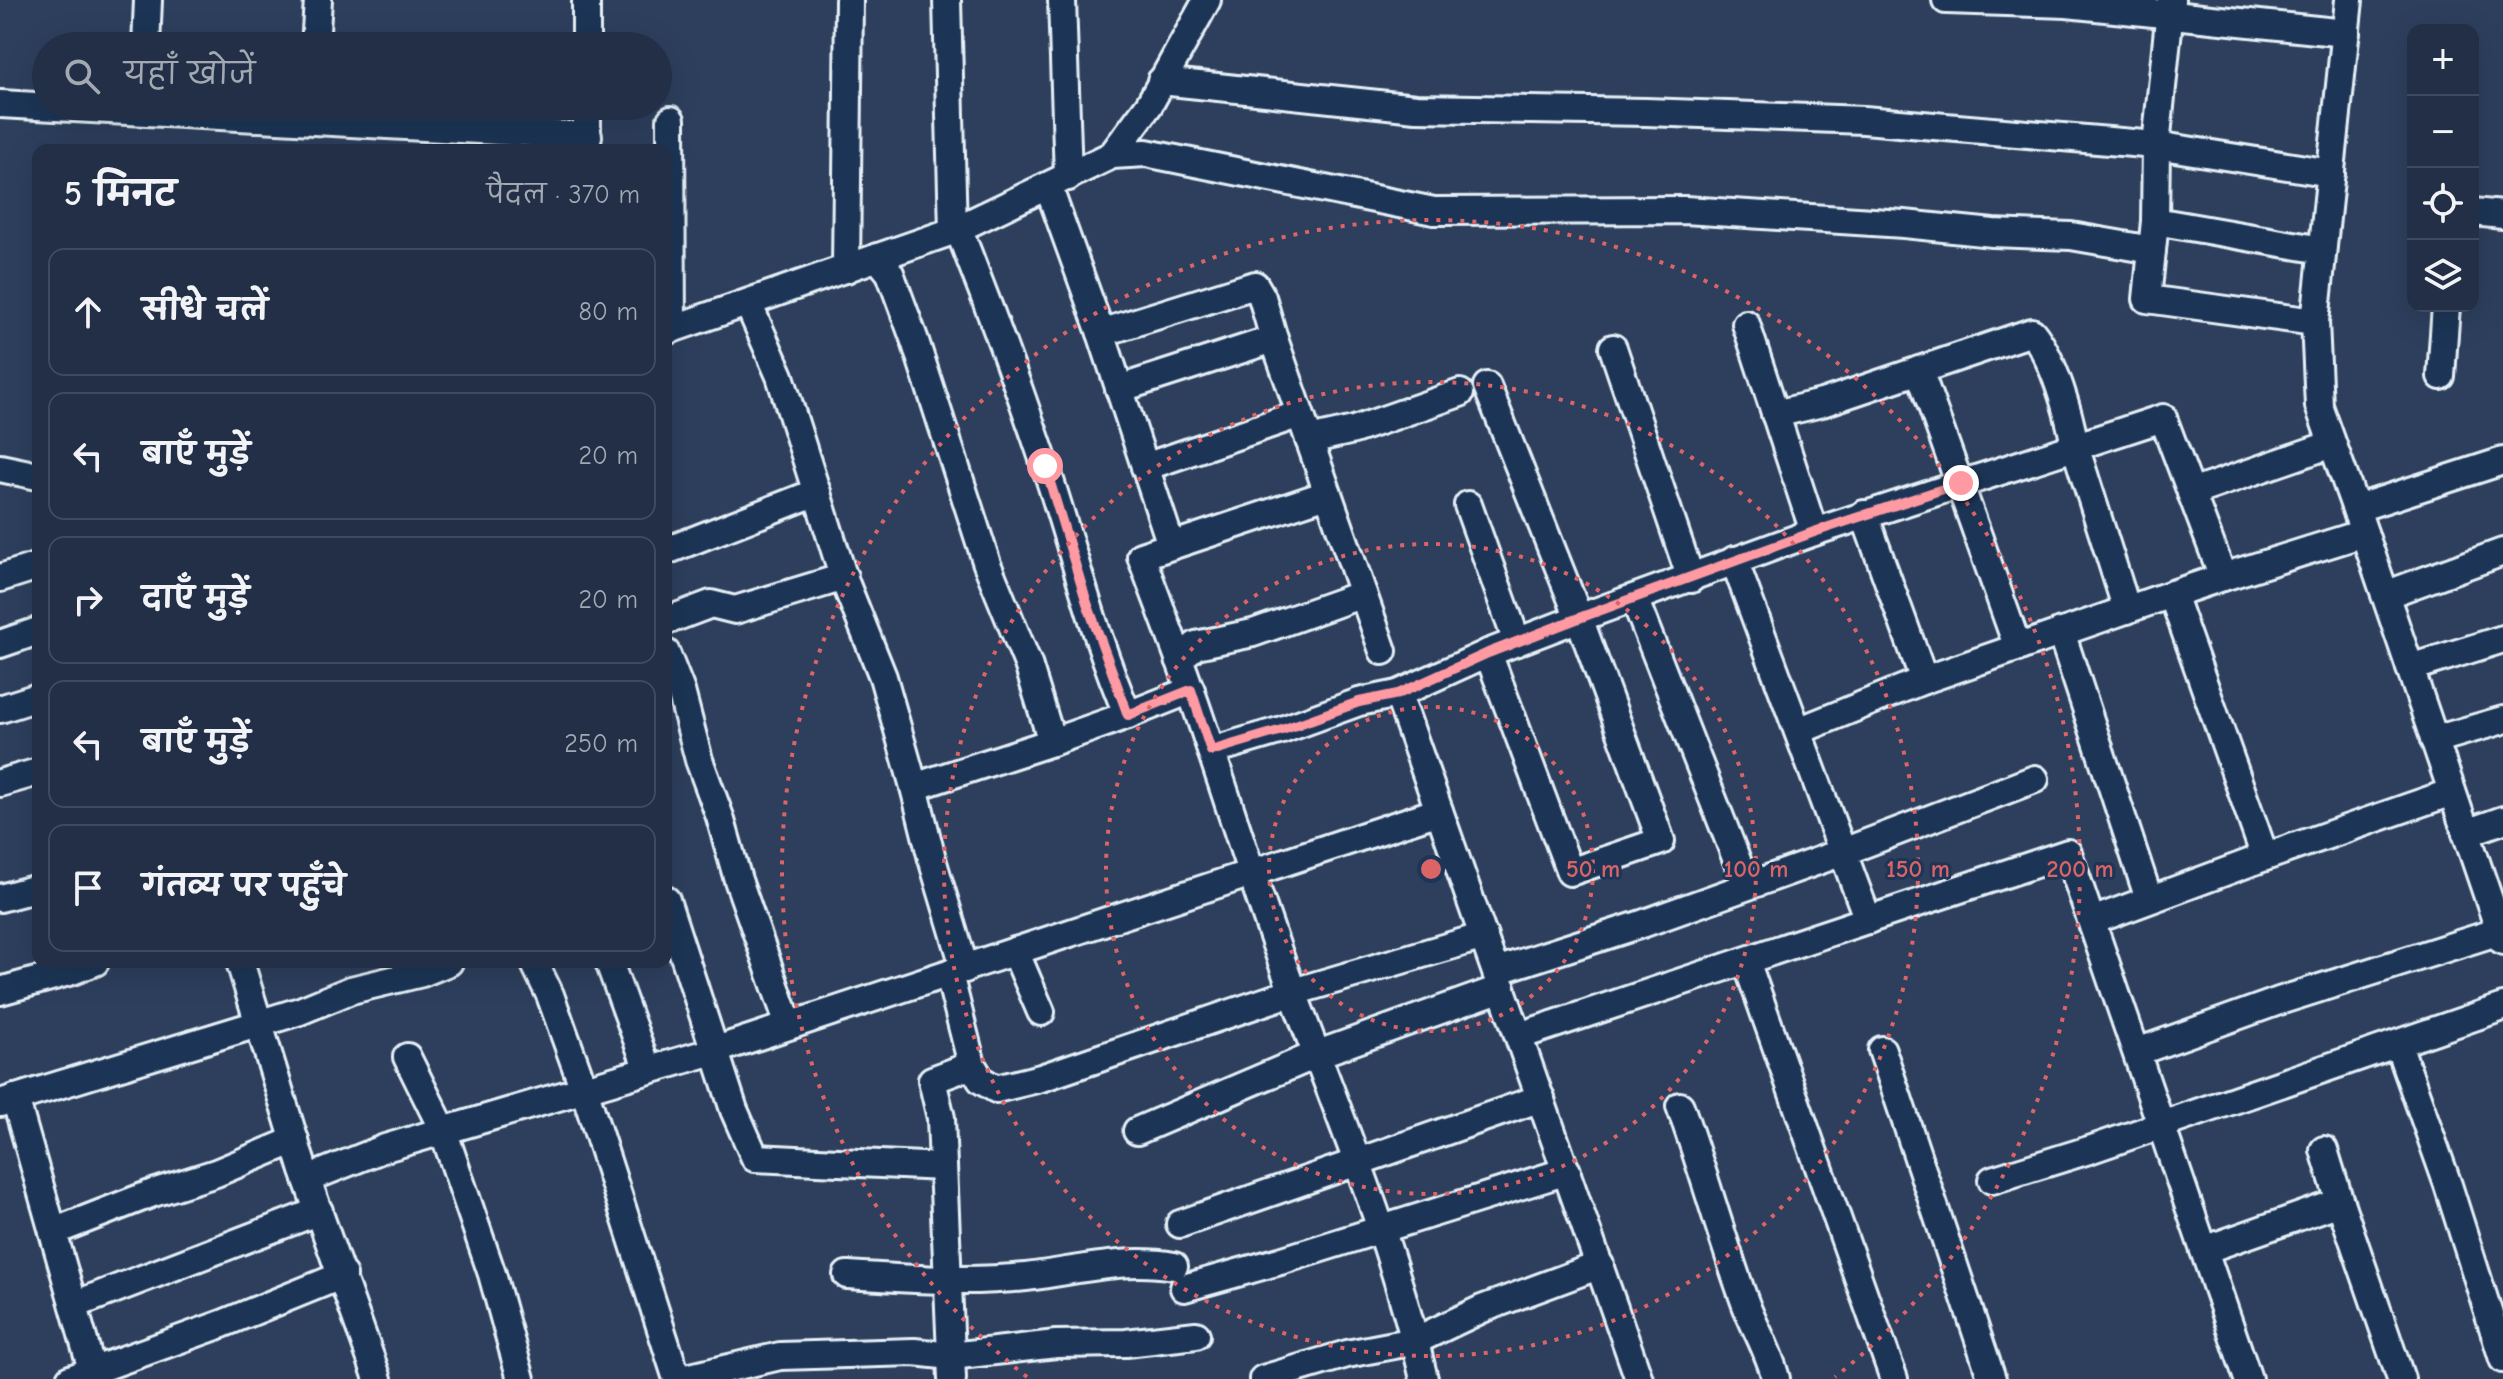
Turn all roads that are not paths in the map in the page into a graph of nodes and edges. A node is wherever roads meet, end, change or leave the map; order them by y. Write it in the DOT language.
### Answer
graph roads {
  1 [pos="148,0"];
  2 [pos="318,0"];
  3 [pos="586,0"];
  4 [pos="849,0"];
  5 [pos="947,0"];
  6 [pos="1062,0"];
  7 [pos="1207,0"];
  8 [pos="1946,0"];
  9 [pos="2349,0"];
  10 [pos="2171,7"];
  11 [pos="147,32"];
  12 [pos="316,32"];
  13 [pos="586,32"];
  14 [pos="2346,33"];
  15 [pos="1161,81"];
  16 [pos="0,104"];
  17 [pos="32,105"];
  18 [pos="368,120"];
  19 [pos="587,120"];
  20 [pos="671,120"];
  21 [pos="588,143"];
  22 [pos="671,144"];
  23 [pos="2156,145"];
  24 [pos="1112,155"];
  25 [pos="2331,173"];
  26 [pos="1058,182"];
  27 [pos="2479,213"];
  28 [pos="2503,215"];
  29 [pos="2155,221"];
  30 [pos="956,230"];
  31 [pos="2152,250"];
  32 [pos="2322,250"];
  33 [pos="877,257"];
  34 [pos="846,269"];
  35 [pos="748,303"];
  36 [pos="2446,312"];
  37 [pos="2315,322"];
  38 [pos="1746,324"];
  39 [pos="672,329"];
  40 [pos="1101,333"];
  41 [pos="1274,339"];
  42 [pos="1613,348"];
  43 [pos="1919,370"];
  44 [pos="2441,376"];
  45 [pos="1487,386"];
  46 [pos="1119,389"];
  47 [pos="1460,393"];
  48 [pos="1300,414"];
  49 [pos="1775,414"];
  50 [pos="1309,440"];
  51 [pos="2332,444"];
  52 [pos="2075,446"];
  53 [pos="2503,461"];
  54 [pos="1145,467"];
  55 [pos="0,468"];
  56 [pos="32,475"];
  57 [pos="1961,483"];
  58 [pos="817,492"];
  59 [pos="2191,493"];
  60 [pos="1327,494"];
  61 [pos="1468,505"];
  62 [pos="1864,514"];
  63 [pos="2361,524"];
  64 [pos="1814,532"];
  65 [pos="1171,545"];
  66 [pos="672,549"];
  67 [pos="2503,552"];
  68 [pos="1734,560"];
  69 [pos="32,568"];
  70 [pos="844,577"];
  71 [pos="2223,577"];
  72 [pos="0,578"];
  73 [pos="1691,579"];
  74 [pos="1363,594"];
  75 [pos="2172,594"];
  76 [pos="2385,595"];
  77 [pos="1634,598"];
  78 [pos="2127,610"];
  79 [pos="1579,618"];
  80 [pos="672,619"];
  81 [pos="2061,632"];
  82 [pos="32,633"];
  83 [pos="2503,639"];
  84 [pos="1517,642"];
  85 [pos="0,644"];
  86 [pos="2018,648"];
  87 [pos="1383,651"];
  88 [pos="1488,653"];
  89 [pos="1179,659"];
  90 [pos="672,668"];
  91 [pos="2410,668"];
  92 [pos="1924,680"];
  93 [pos="1191,690"];
  94 [pos="1398,694"];
  95 [pos="32,699"];
  96 [pos="0,709"];
  97 [pos="1128,715"];
  98 [pos="2503,720"];
  99 [pos="1798,731"];
  100 [pos="2434,740"];
  101 [pos="1052,742"];
  102 [pos="1211,751"];
  103 [pos="32,774"];
  104 [pos="2035,779"];
  105 [pos="0,783"];
  106 [pos="914,787"];
  107 [pos="2452,792"];
  108 [pos="1439,811"];
  109 [pos="2503,820"];
  110 [pos="2466,833"];
  111 [pos="1843,852"];
  112 [pos="2265,857"];
  113 [pos="1251,874"];
  114 [pos="1747,886"];
  115 [pos="32,890"];
  116 [pos="0,898"];
  117 [pos="2149,899"];
  118 [pos="672,918"];
  119 [pos="1868,920"];
  120 [pos="2092,921"];
  121 [pos="2502,934"];
  122 [pos="1484,936"];
  123 [pos="1015,951"];
  124 [pos="1746,961"];
  125 [pos="80,968"];
  126 [pos="242,968"];
  127 [pos="434,968"];
  128 [pos="537,968"];
  129 [pos="611,968"];
  130 [pos="957,971"];
  131 [pos="1499,979"];
  132 [pos="0,991"];
  133 [pos="1293,992"];
  134 [pos="2503,1007"];
  135 [pos="1041,1012"];
  136 [pos="259,1022"];
  137 [pos="789,1025"];
  138 [pos="1519,1036"];
  139 [pos="2398,1044"];
  140 [pos="716,1049"];
  141 [pos="1882,1050"];
  142 [pos="2137,1052"];
  143 [pos="1318,1054"];
  144 [pos="407,1057"];
  145 [pos="972,1065"];
  146 [pos="648,1070"];
  147 [pos="584,1089"];
  148 [pos="1541,1098"];
  149 [pos="8,1101"];
  150 [pos="1680,1106"];
  151 [pos="2161,1123"];
  152 [pos="443,1130"];
  153 [pos="1137,1131"];
  154 [pos="295,1140"];
  155 [pos="2324,1150"];
  156 [pos="1356,1162"];
  157 [pos="943,1167"];
  158 [pos="1567,1171"];
  159 [pos="307,1179"];
  160 [pos="1992,1180"];
  161 [pos="2340,1202"];
  162 [pos="319,1211"];
  163 [pos="1180,1224"];
  164 [pos="1380,1230"];
  165 [pos="53,1232"];
  166 [pos="2204,1250"];
  167 [pos="1600,1265"];
  168 [pos="343,1275"];
  169 [pos="847,1275"];
  170 [pos="948,1281"];
  171 [pos="74,1305"];
  172 [pos="1196,1335"];
  173 [pos="1415,1341"];
  174 [pos="2503,1359"];
  175 [pos="951,1368"];
  176 [pos="85,1376"];
  177 [pos="378,1379"];
  178 [pos="521,1379"];
  179 [pos="680,1379"];
  180 [pos="1263,1379"];
  181 [pos="1424,1379"];
  182 [pos="1639,1379"];
  183 [pos="1776,1379"];
  184 [pos="1894,1379"];
  185 [pos="1992,1379"];
  186 [pos="2248,1379"];
  187 [pos="2401,1379"];
  1 -- 11 [label="street"];
  2 -- 12 [label="street"];
  3 -- 13 [label="street"];
  4 -- 34 [label="street"];
  5 -- 30 [label="street"];
  6 -- 26 [label="street"];
  7 -- 15 [label="street"];
  8 -- 10 [label="street"];
  9 -- 14 [label="street"];
  10 -- 14 [label="street"];
  10 -- 23 [label="street"];
  14 -- 25 [label="street"];
  15 -- 23 [label="street"];
  15 -- 24 [label="street"];
  16 -- 17 [label="street"];
  18 -- 21 [label="street"];
  19 -- 21 [label="street"];
  20 -- 22 [label="street"];
  23 -- 25 [label="street"];
  23 -- 29 [label="street"];
  24 -- 26 [label="street"];
  24 -- 31 [label="street"];
  25 -- 32 [label="street"];
  26 -- 30 [label="street"];
  26 -- 40 [label="street"];
  27 -- 28 [label="street"];
  29 -- 31 [label="street"];
  29 -- 32 [label="street"];
  30 -- 33 [label="street"];
  30 -- 97 [label="street"];
  31 -- 37 [label="street"];
  32 -- 37 [label="street"];
  33 -- 34 [label="street"];
  33 -- 101 [label="street"];
  34 -- 35 [label="street"];
  35 -- 39 [label="street"];
  35 -- 58 [label="street"];
  36 -- 44 [label="street"];
  37 -- 51 [label="street"];
  38 -- 49 [label="street"];
  40 -- 41 [label="street"];
  40 -- 46 [label="street"];
  41 -- 46 [label="street"];
  41 -- 48 [label="street"];
  42 -- 73 [label="street"];
  43 -- 49 [label="street"];
  43 -- 52 [label="street"];
  43 -- 57 [label="street"];
  45 -- 79 [label="street"];
  46 -- 54 [label="street"];
  47 -- 50 [label="street"];
  48 -- 50 [label="street"];
  48 -- 54 [label="street"];
  49 -- 64 [label="street"];
  50 -- 60 [label="street"];
  51 -- 59 [label="street"];
  51 -- 63 [label="street"];
  52 -- 57 [label="street"];
  52 -- 59 [label="street"];
  52 -- 78 [label="street"];
  53 -- 63 [label="street"];
  54 -- 65 [label="street"];
  55 -- 56 [label="street"];
  57 -- 62 [label="street"];
  57 -- 86 [label="street"];
  58 -- 66 [label="street"];
  58 -- 70 [label="street"];
  59 -- 71 [label="street"];
  60 -- 65 [label="street"];
  60 -- 74 [label="street"];
  61 -- 84 [label="street"];
  62 -- 64 [label="street"];
  62 -- 92 [label="street"];
  63 -- 71 [label="street"];
  63 -- 76 [label="street"];
  64 -- 68 [label="street"];
  65 -- 89 [label="street"];
  67 -- 76 [label="street"];
  68 -- 73 [label="street"];
  68 -- 99 [label="street"];
  69 -- 72 [label="street"];
  70 -- 80 [label="street"];
  70 -- 106 [label="street"];
  71 -- 75 [label="street"];
  73 -- 77 [label="street"];
  74 -- 87 [label="street"];
  74 -- 89 [label="street"];
  75 -- 78 [label="street"];
  75 -- 112 [label="street"];
  76 -- 91 [label="street"];
  77 -- 79 [label="street"];
  77 -- 114 [label="street"];
  78 -- 81 [label="street"];
  79 -- 84 [label="street"];
  79 -- 88 [label="street"];
  81 -- 86 [label="street"];
  81 -- 117 [label="street"];
  82 -- 85 [label="street"];
  83 -- 91 [label="street"];
  84 -- 88 [label="street"];
  86 -- 92 [label="street"];
  88 -- 94 [label="street"];
  89 -- 93 [label="street"];
  90 -- 137 [label="street"];
  91 -- 100 [label="street"];
  92 -- 99 [label="street"];
  93 -- 97 [label="street"];
  93 -- 102 [label="street"];
  94 -- 102 [label="street"];
  94 -- 108 [label="street"];
  95 -- 96 [label="street"];
  97 -- 101 [label="street"];
  98 -- 100 [label="street"];
  99 -- 111 [label="street"];
  100 -- 107 [label="street"];
  101 -- 106 [label="street"];
  102 -- 113 [label="street"];
  103 -- 105 [label="street"];
  104 -- 111 [label="street"];
  106 -- 130 [label="street"];
  107 -- 110 [label="street"];
  107 -- 112 [label="street"];
  108 -- 113 [label="street"];
  108 -- 122 [label="street"];
  109 -- 110 [label="street"];
  110 -- 121 [label="street"];
  111 -- 114 [label="street"];
  111 -- 119 [label="street"];
  112 -- 117 [label="street"];
  113 -- 123 [label="street"];
  113 -- 133 [label="street"];
  114 -- 131 [label="street"];
  115 -- 116 [label="street"];
  117 -- 120 [label="street"];
  118 -- 140 [label="street"];
  119 -- 120 [label="street"];
  119 -- 124 [label="street"];
  120 -- 142 [label="street"];
  121 -- 142 [label="street"];
  122 -- 131 [label="street"];
  122 -- 133 [label="street"];
  123 -- 130 [label="street"];
  123 -- 135 [label="street"];
  124 -- 138 [label="street"];
  124 -- 184 [label="street"];
  125 -- 132 [label="street"];
  126 -- 136 [label="street"];
  127 -- 136 [label="street"];
  128 -- 147 [label="street"];
  129 -- 146 [label="street"];
  130 -- 137 [label="street"];
  130 -- 145 [label="street"];
  131 -- 138 [label="street"];
  131 -- 143 [label="street"];
  133 -- 143 [label="street"];
  133 -- 145 [label="street"];
  134 -- 139 [label="street"];
  136 -- 149 [label="street"];
  136 -- 154 [label="street"];
  137 -- 140 [label="street"];
  138 -- 148 [label="street"];
  139 -- 151 [label="street"];
  139 -- 174 [label="street"];
  140 -- 146 [label="street"];
  140 -- 157 [label="street"];
  141 -- 185 [label="street"];
  142 -- 151 [label="street"];
  143 -- 153 [label="street"];
  143 -- 156 [label="street"];
  144 -- 152 [label="street"];
  145 -- 157 [label="street"];
  146 -- 147 [label="street"];
  147 -- 152 [label="street"];
  147 -- 179 [label="street"];
  148 -- 156 [label="street"];
  148 -- 158 [label="street"];
  149 -- 165 [label="street"];
  150 -- 183 [label="street"];
  151 -- 160 [label="street"];
  151 -- 166 [label="street"];
  152 -- 159 [label="street"];
  152 -- 178 [label="street"];
  154 -- 159 [label="street"];
  154 -- 165 [label="street"];
  155 -- 161 [label="street"];
  156 -- 163 [label="street"];
  156 -- 164 [label="street"];
  157 -- 170 [label="street"];
  158 -- 164 [label="street"];
  158 -- 167 [label="street"];
  159 -- 162 [label="street"];
  161 -- 166 [label="street"];
  161 -- 187 [label="street"];
  162 -- 168 [label="street"];
  162 -- 171 [label="street"];
  164 -- 170 [label="street"];
  164 -- 173 [label="street"];
  165 -- 171 [label="street"];
  166 -- 186 [label="street"];
  167 -- 173 [label="street"];
  167 -- 182 [label="street"];
  168 -- 176 [label="street"];
  168 -- 177 [label="street"];
  169 -- 170 [label="street"];
  170 -- 175 [label="street"];
  171 -- 176 [label="street"];
  172 -- 175 [label="street"];
  173 -- 180 [label="street"];
  173 -- 181 [label="street"];
  175 -- 179 [label="street"];
}
